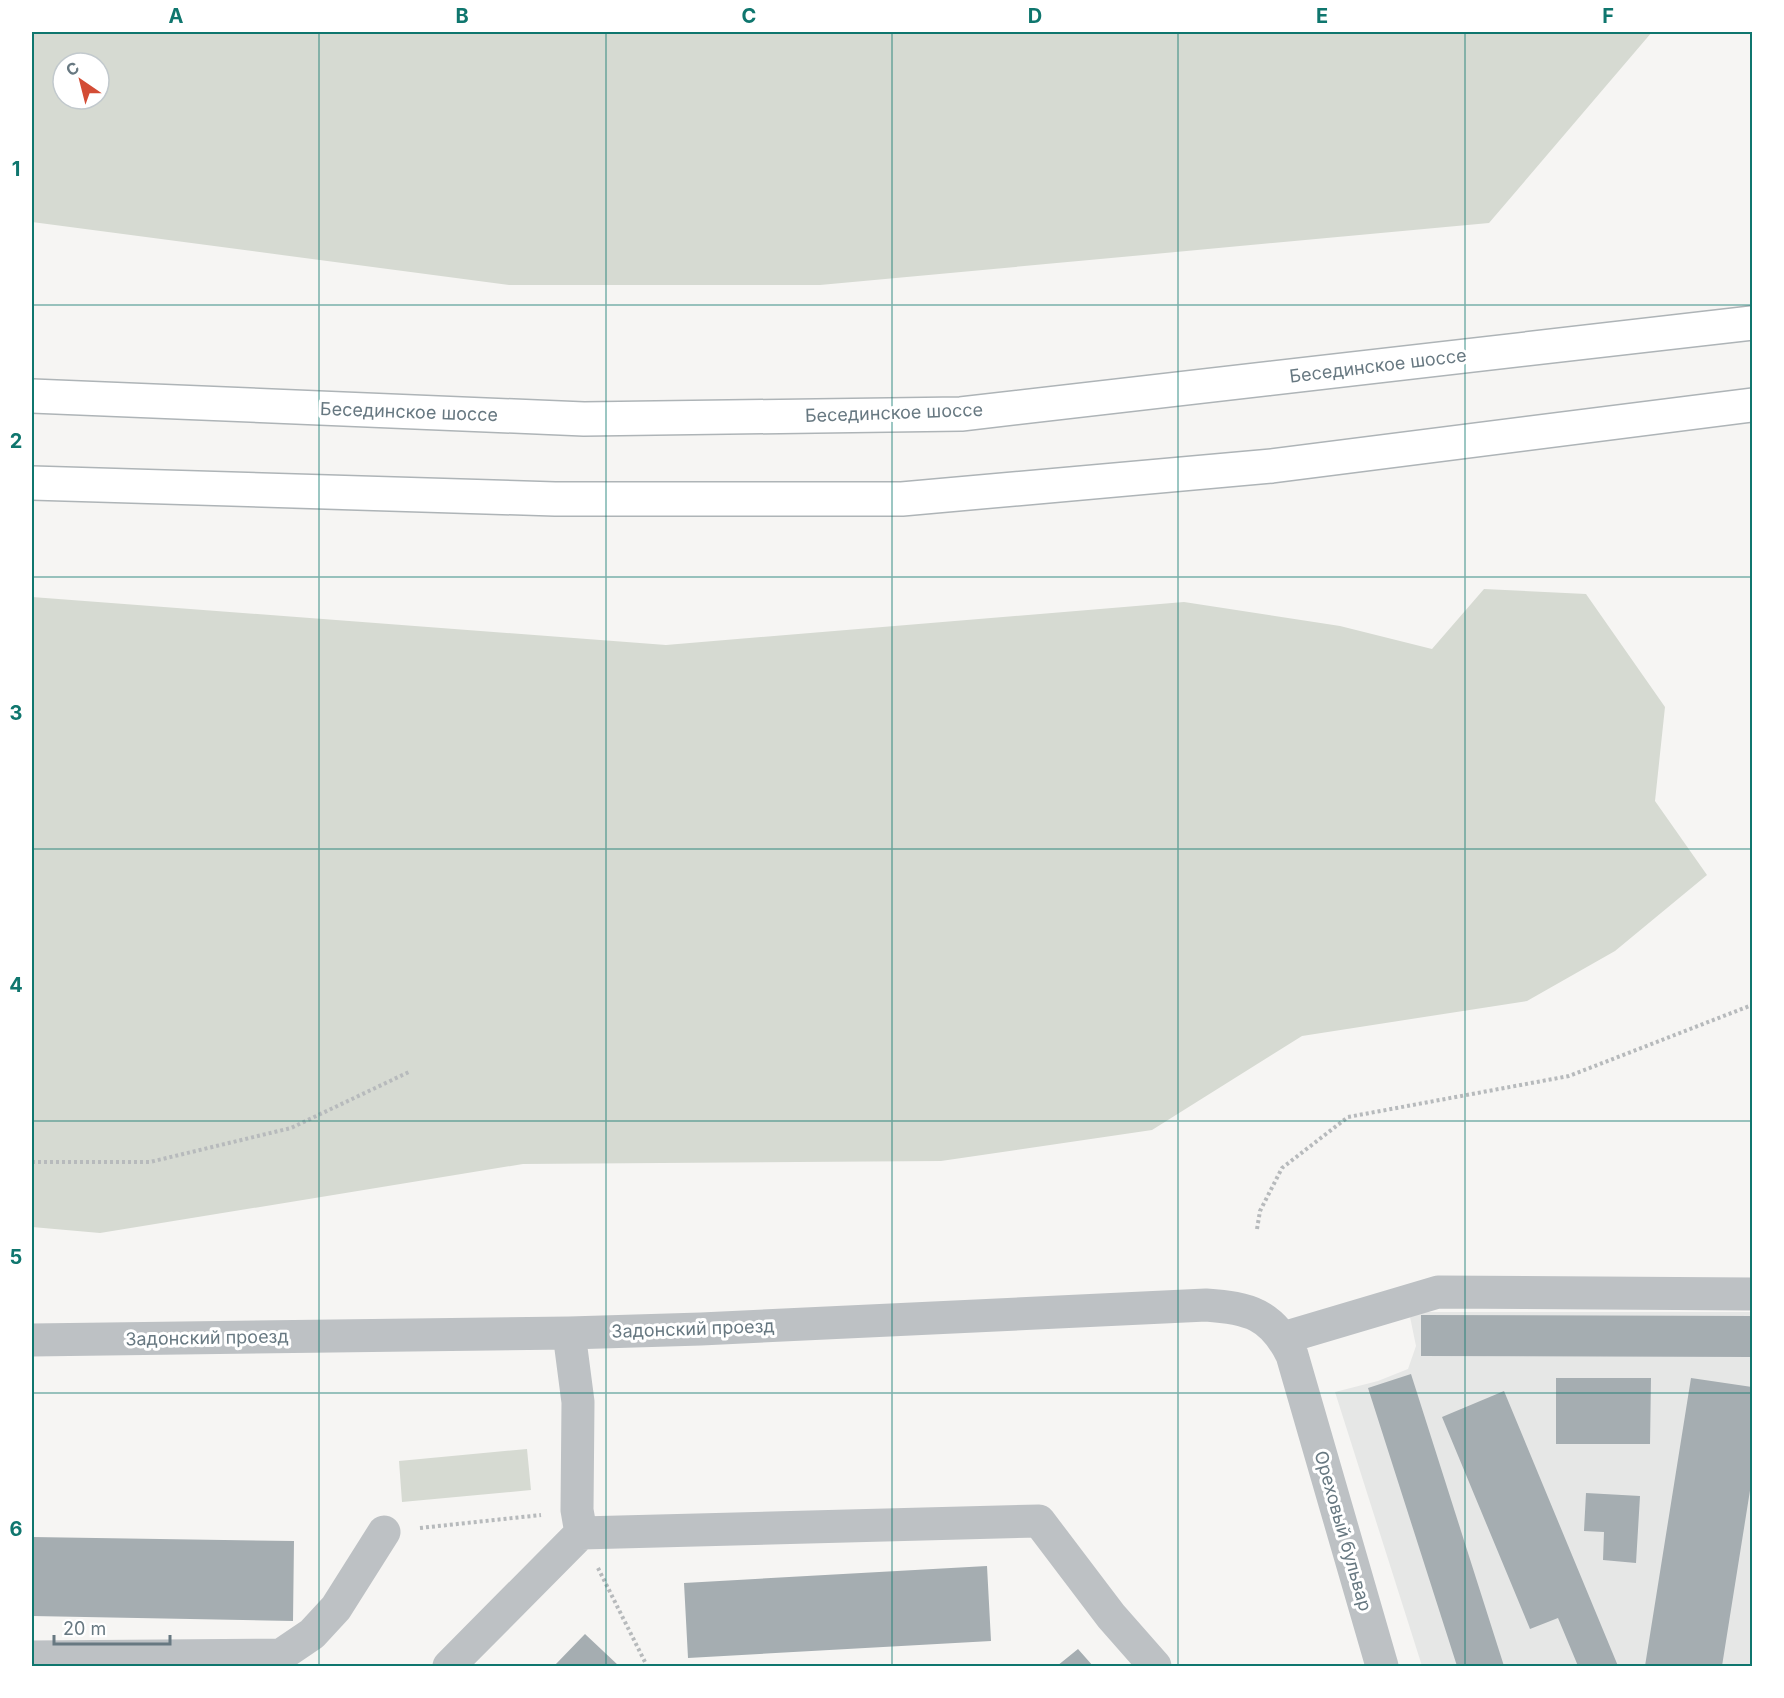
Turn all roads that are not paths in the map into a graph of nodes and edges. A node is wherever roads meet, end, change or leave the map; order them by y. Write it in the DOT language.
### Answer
graph roads {
  1 [pos="1752,323"];
  2 [pos="32,396"];
  3 [pos="1752,405"];
  4 [pos="32,483"];
  5 [pos="1752,1294"];
  6 [pos="569,1333"];
  7 [pos="1283,1338"];
  8 [pos="32,1340"];
  9 [pos="1304,1395"];
  10 [pos="579,1522"];
  11 [pos="384,1532"];
  12 [pos="32,1657"];
  13 [pos="449,1666"];
  14 [pos="1155,1666"];
  15 [pos="1382,1666"];
  1 -- 2 [label="main road, Бесединское шоссе"];
  3 -- 4 [label="main road"];
  5 -- 7 [label="street"];
  6 -- 7 [label="street, Задонский проезд"];
  6 -- 8 [label="street, Задонский проезд"];
  6 -- 10 [label="street"];
  7 -- 9 [label="street, Задонский проезд"];
  9 -- 15 [label="street, Ореховый бульвар"];
  10 -- 13 [label="street"];
  10 -- 14 [label="street"];
  11 -- 12 [label="street"];
}
